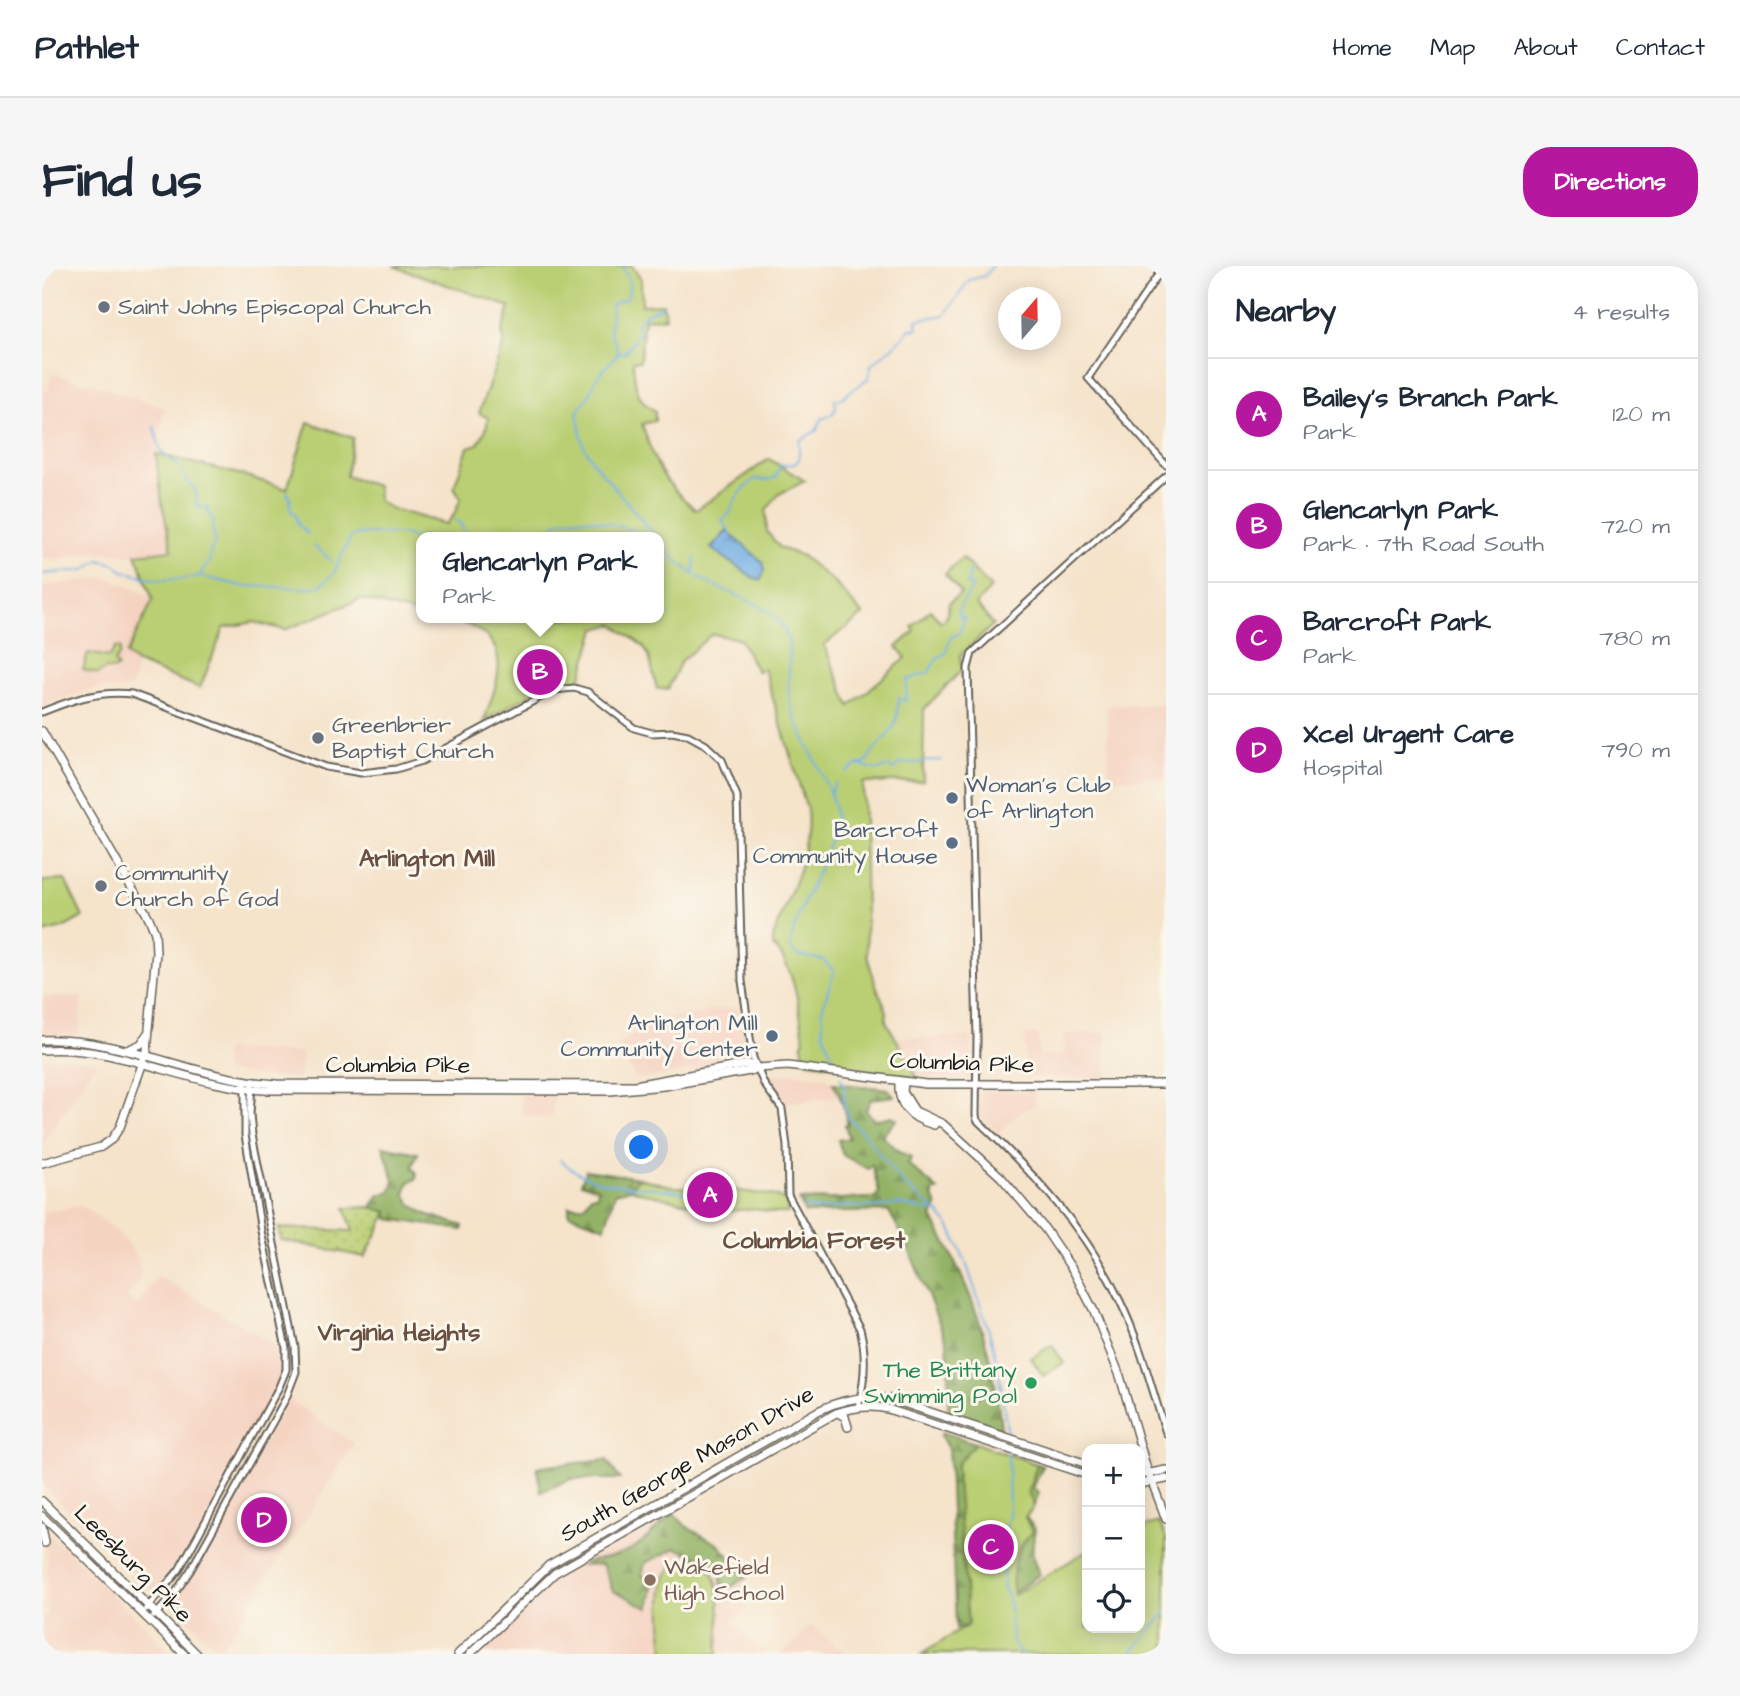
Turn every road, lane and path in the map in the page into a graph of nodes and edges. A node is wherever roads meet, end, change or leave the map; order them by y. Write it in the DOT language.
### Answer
graph roads {
  1 [pos="1162,267"];
  2 [pos="1166,465"];
  3 [pos="1166,476"];
  4 [pos="42,712"];
  5 [pos="42,731"];
  6 [pos="149,1031"];
  7 [pos="42,1040"];
  8 [pos="42,1050"];
  9 [pos="126,1050"];
  10 [pos="146,1055"];
  11 [pos="143,1064"];
  12 [pos="757,1068"];
  13 [pos="902,1083"];
  14 [pos="1166,1084"];
  15 [pos="248,1085"];
  16 [pos="976,1085"];
  17 [pos="42,1163"];
  18 [pos="860,1397"];
  19 [pos="858,1407"];
  20 [pos="837,1413"];
  21 [pos="848,1427"];
  22 [pos="1166,1433"];
  23 [pos="1082,1462"];
  24 [pos="1166,1470"];
  25 [pos="1082,1473"];
  26 [pos="1145,1474"];
  27 [pos="1149,1474"];
  28 [pos="1166,1479"];
  29 [pos="1152,1483"];
  30 [pos="1145,1484"];
  31 [pos="42,1501"];
  32 [pos="42,1516"];
  33 [pos="1166,1519"];
  34 [pos="42,1527"];
  35 [pos="45,1543"];
  36 [pos="149,1605"];
  37 [pos="156,1613"];
  38 [pos="142,1614"];
  39 [pos="150,1621"];
  40 [pos="472,1652"];
  41 [pos="184,1654"];
  42 [pos="197,1654"];
  43 [pos="458,1654"];
  1 -- 2 [label="street"];
  3 -- 16 [label="street"];
  4 -- 12 [label="street"];
  5 -- 6 [label="main road"];
  6 -- 9 [label="main road"];
  6 -- 10 [label="main road"];
  7 -- 9 [label="main road, Columbia Pike"];
  8 -- 11 [label="main road, Columbia Pike"];
  9 -- 10 [label="main road, Columbia Pike"];
  10 -- 11 [label="main road"];
  10 -- 15 [label="main road, Columbia Pike"];
  11 -- 15 [label="main road, Columbia Pike"];
  11 -- 17 [label="main road"];
  12 -- 13 [label="main road, Columbia Pike"];
  12 -- 15 [label="main road, Columbia Pike"];
  12 -- 18 [label="street"];
  13 -- 16 [label="main road, Columbia Pike"];
  13 -- 27 [label="main road"];
  14 -- 16 [label="main road, Columbia Pike"];
  15 -- 36 [label="street"];
  15 -- 37 [label="street"];
  16 -- 22 [label="street"];
  18 -- 19 [label="street"];
  18 -- 23 [label="main road, South George Mason Drive"];
  18 -- 43 [label="main road, South George Mason Drive"];
  19 -- 20 [label="main road, South George Mason Drive"];
  19 -- 25 [label="main road, South George Mason Drive"];
  20 -- 21 [label="main road"];
  20 -- 40 [label="main road, South George Mason Drive"];
  24 -- 27 [label="main road"];
  26 -- 27 [label="main road"];
  27 -- 29 [label="main road"];
  28 -- 29 [label="main road"];
  29 -- 30 [label="main road"];
  29 -- 33 [label="main road"];
  31 -- 36 [label="main road, Leesburg Pike"];
  32 -- 38 [label="main road, Leesburg Pike"];
  34 -- 35 [label="main road"];
  36 -- 37 [label="main road, Leesburg Pike"];
  36 -- 38 [label="street"];
  37 -- 39 [label="street"];
  37 -- 42 [label="main road, Leesburg Pike"];
  38 -- 39 [label="main road, Leesburg Pike"];
  39 -- 41 [label="main road, Leesburg Pike"];
}
